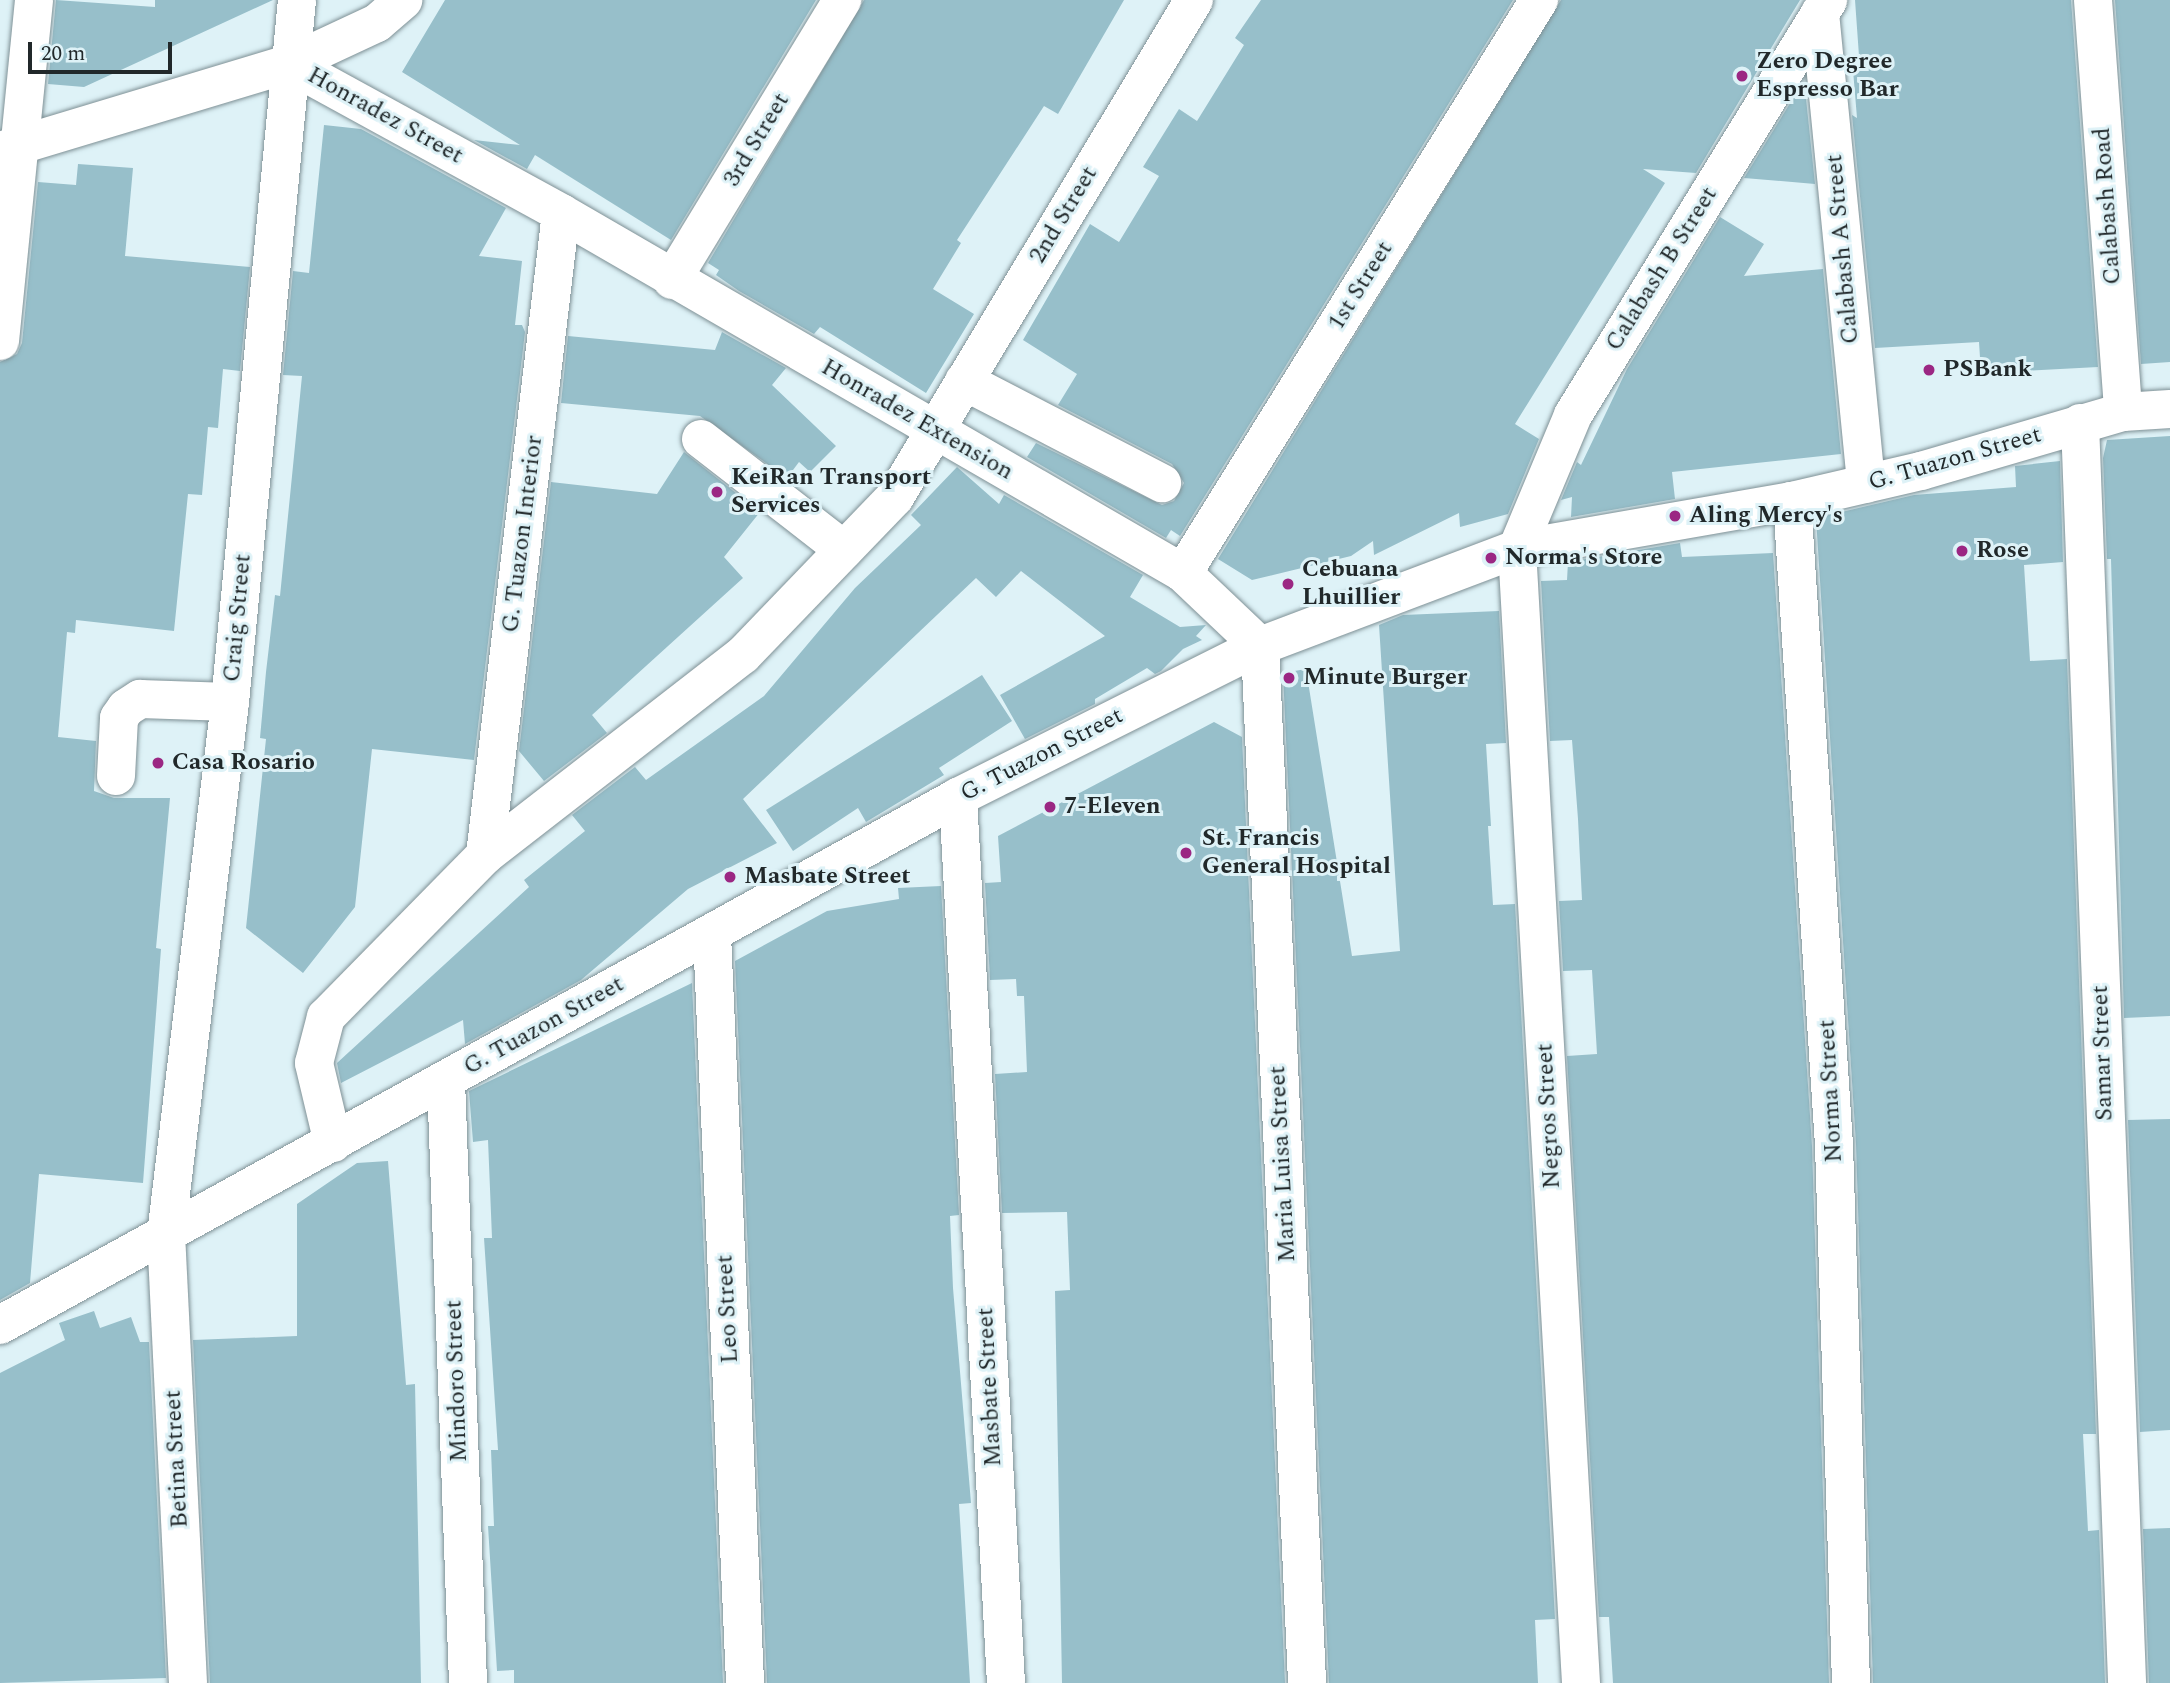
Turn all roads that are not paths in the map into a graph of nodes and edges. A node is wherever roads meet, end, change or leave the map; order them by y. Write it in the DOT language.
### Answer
graph roads {
  1 [pos="34,0"];
  2 [pos="297,0"];
  3 [pos="403,0"];
  4 [pos="842,0"];
  5 [pos="1194,0"];
  6 [pos="1539,0"];
  7 [pos="2093,0"];
  8 [pos="1824,7"];
  9 [pos="289,64"];
  10 [pos="10,149"];
  11 [pos="561,213"];
  12 [pos="672,280"];
  13 [pos="0,341"];
  14 [pos="964,381"];
  15 [pos="2170,409"];
  16 [pos="2123,412"];
  17 [pos="2080,423"];
  18 [pos="935,430"];
  19 [pos="701,439"];
  20 [pos="1162,483"];
  21 [pos="1866,484"];
  22 [pos="1792,501"];
  23 [pos="1517,549"];
  24 [pos="844,550"];
  25 [pos="1183,573"];
  26 [pos="1260,646"];
  27 [pos="230,702"];
  28 [pos="117,776"];
  29 [pos="958,797"];
  30 [pos="485,855"];
  31 [pos="712,935"];
  32 [pos="446,1080"];
  33 [pos="333,1143"];
  34 [pos="166,1236"];
  35 [pos="0,1325"];
  36 [pos="188,1683"];
  37 [pos="468,1683"];
  38 [pos="745,1683"];
  39 [pos="1006,1683"];
  40 [pos="1307,1683"];
  41 [pos="1581,1683"];
  42 [pos="1852,1683"];
  43 [pos="2127,1683"];
  1 -- 10 [label="street"];
  2 -- 9 [label="street, Craig Street"];
  3 -- 9 [label="street"];
  4 -- 12 [label="street, 3rd Street"];
  5 -- 14 [label="street, 2nd Street"];
  6 -- 25 [label="street, 1st Street"];
  7 -- 16 [label="street, Calabash Road"];
  8 -- 21 [label="street, Calabash A Street"];
  8 -- 23 [label="street, Calabash B Street"];
  9 -- 10 [label="street, Honradez Street"];
  9 -- 11 [label="street, Honradez Street"];
  9 -- 27 [label="street, Craig Street"];
  10 -- 13 [label="street"];
  11 -- 12 [label="street, Honradez Extension"];
  11 -- 30 [label="street, G. Tuazon Interior"];
  12 -- 18 [label="street, Honradez Extension"];
  14 -- 18 [label="street, 2nd Street"];
  14 -- 20 [label="street"];
  15 -- 16 [label="street, G. Tuazon Street"];
  16 -- 17 [label="street, G. Tuazon Street"];
  17 -- 21 [label="street, G. Tuazon Street"];
  17 -- 43 [label="street, Samar Street"];
  18 -- 24 [label="street"];
  18 -- 25 [label="street, Honradez Extension"];
  19 -- 24 [label="street"];
  21 -- 22 [label="street, G. Tuazon Street"];
  22 -- 23 [label="street, G. Tuazon Street"];
  22 -- 42 [label="street, Norma Street"];
  23 -- 26 [label="street, G. Tuazon Street"];
  23 -- 41 [label="street, Negros Street"];
  24 -- 30 [label="street"];
  25 -- 26 [label="street, Honradez Extension"];
  26 -- 29 [label="street, G. Tuazon Street"];
  26 -- 40 [label="street, Maria Luisa Street"];
  27 -- 28 [label="street"];
  27 -- 34 [label="street, Craig Street"];
  29 -- 31 [label="street, G. Tuazon Street"];
  29 -- 39 [label="street, Masbate Street"];
  30 -- 33 [label="street"];
  31 -- 32 [label="street, G. Tuazon Street"];
  31 -- 38 [label="street, Leo Street"];
  32 -- 33 [label="street, G. Tuazon Street"];
  32 -- 37 [label="street, Mindoro Street"];
  33 -- 34 [label="street, G. Tuazon Street"];
  34 -- 35 [label="street, G. Tuazon Street"];
  34 -- 36 [label="street, Betina Street"];
}
